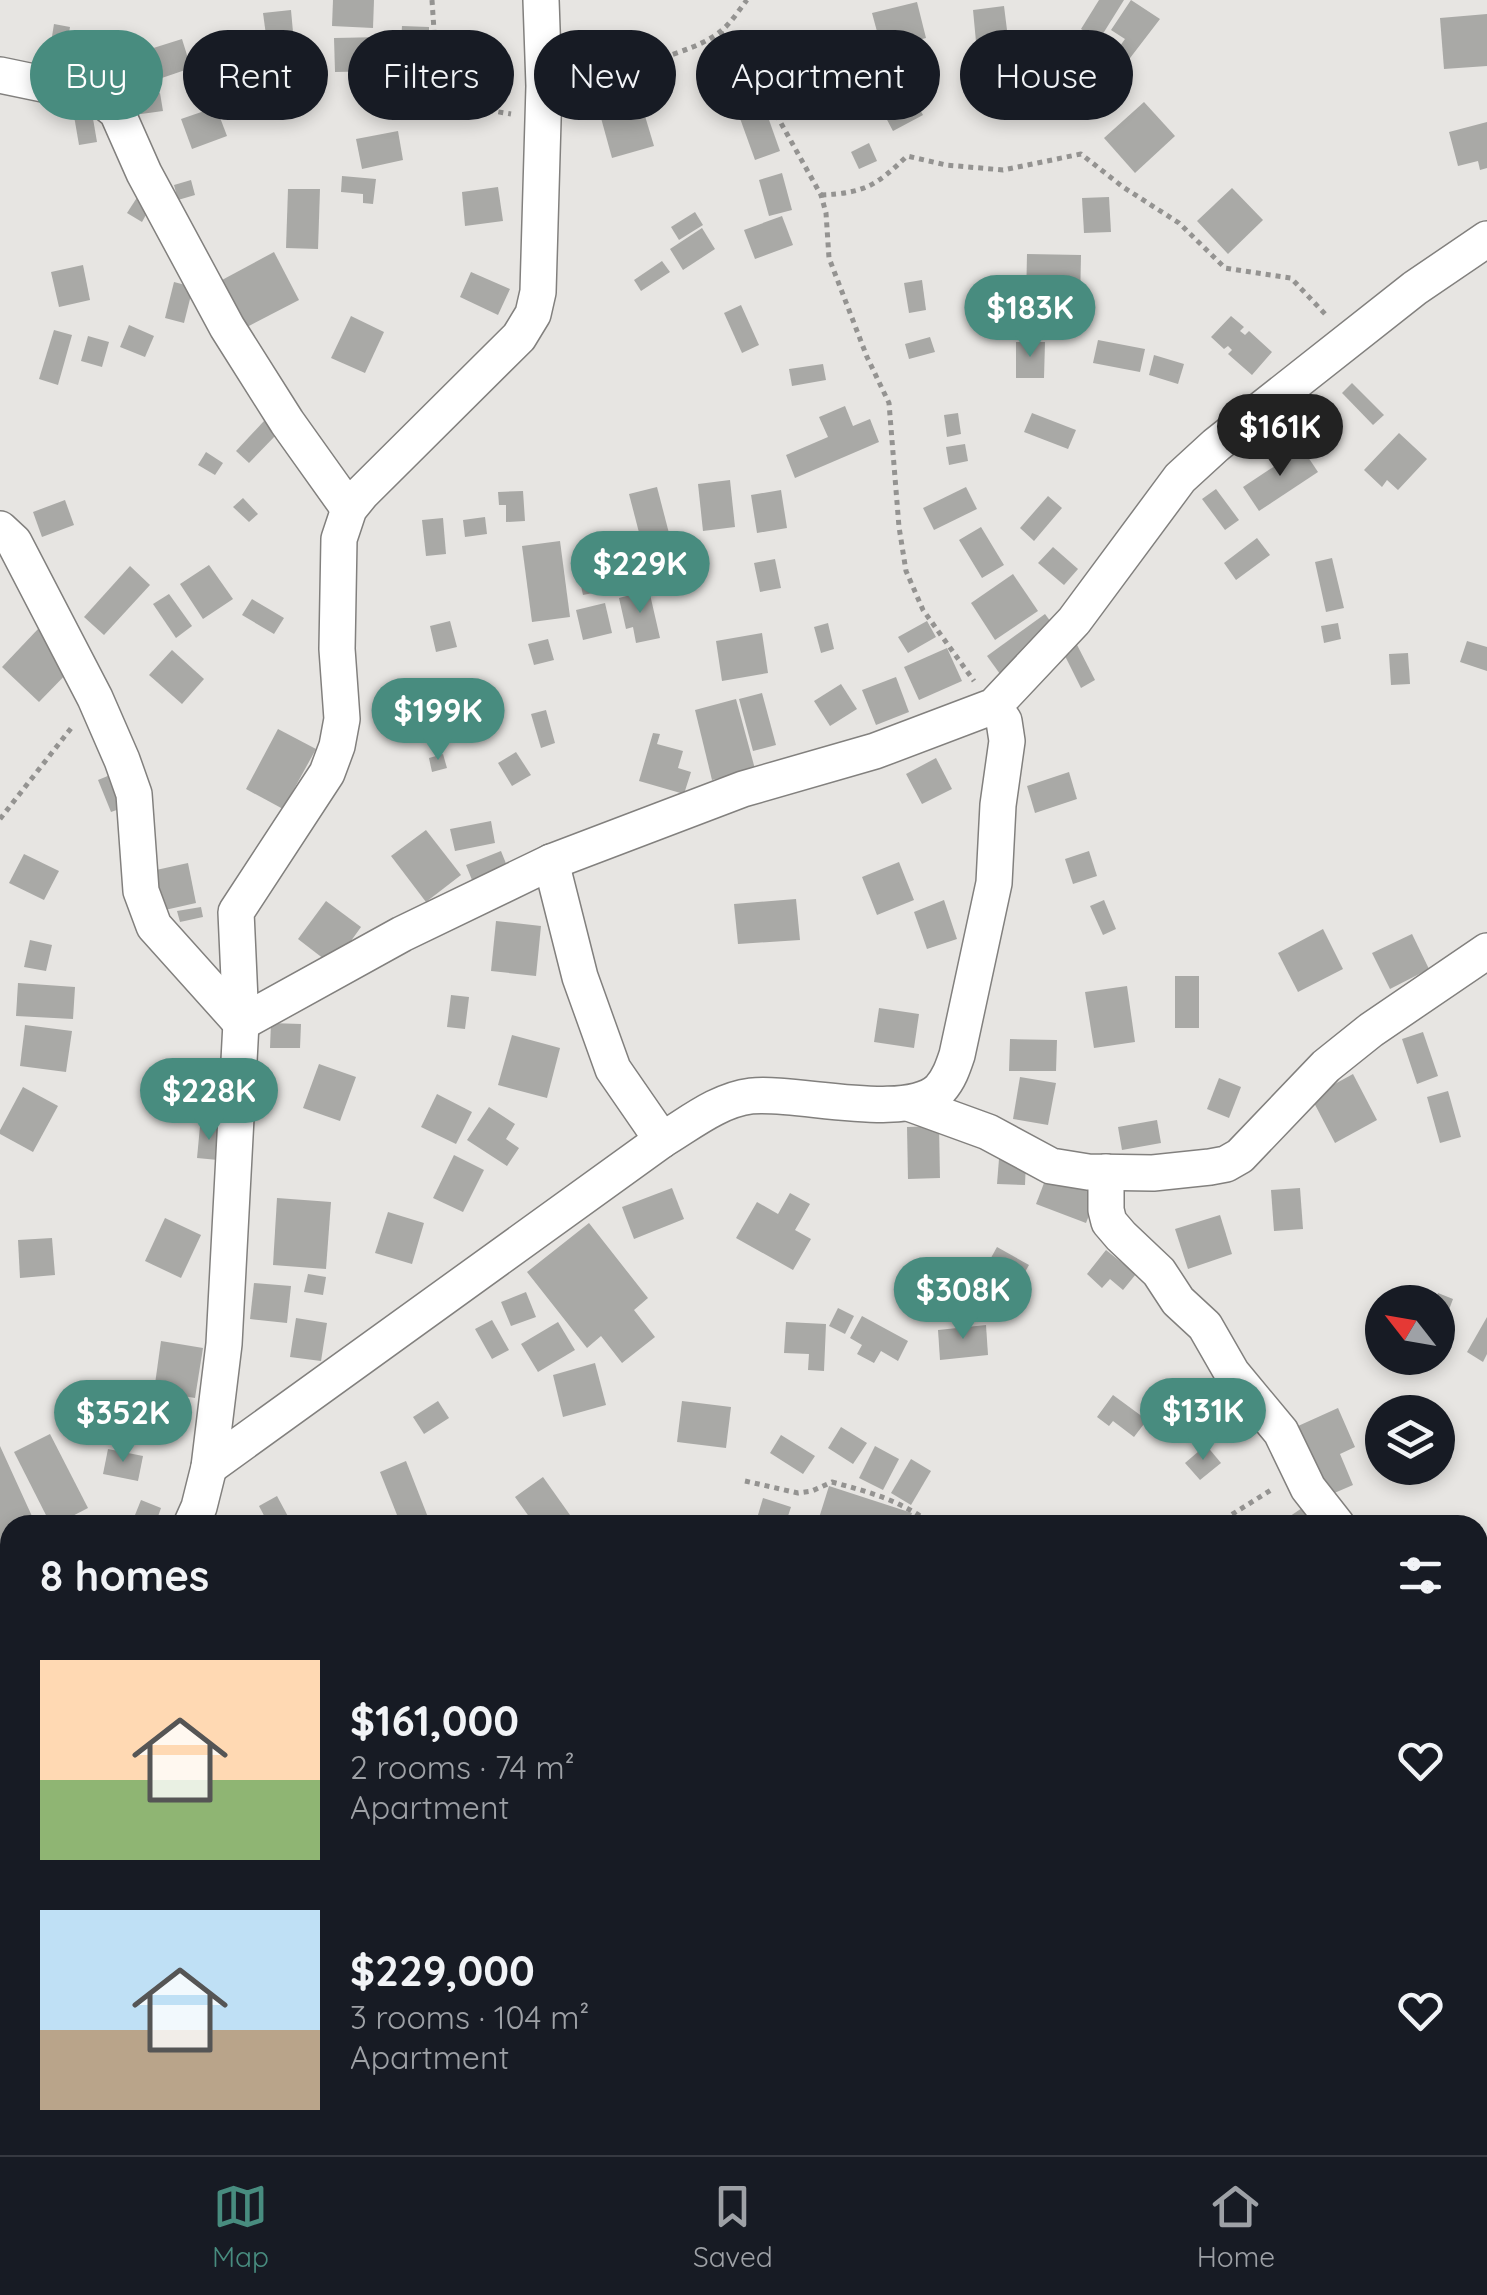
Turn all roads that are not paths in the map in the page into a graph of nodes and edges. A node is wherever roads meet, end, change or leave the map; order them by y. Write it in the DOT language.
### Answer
graph roads {
  1 [pos="540,0"];
  2 [pos="0,75"];
  3 [pos="1487,240"];
  4 [pos="349,510"];
  5 [pos="0,529"];
  6 [pos="994,706"];
  7 [pos="550,862"];
  8 [pos="1487,951"];
  9 [pos="241,1024"];
  10 [pos="911,1104"];
  11 [pos="662,1140"];
  12 [pos="1106,1172"];
  13 [pos="208,1467"];
  14 [pos="196,1515"];
  15 [pos="1327,1515"];
  1 -- 4 [label="street"];
  2 -- 4 [label="street"];
  3 -- 6 [label="street"];
  4 -- 9 [label="street"];
  5 -- 9 [label="street"];
  6 -- 7 [label="street"];
  6 -- 10 [label="street"];
  7 -- 9 [label="street"];
  7 -- 11 [label="street"];
  8 -- 12 [label="street"];
  9 -- 13 [label="street"];
  10 -- 11 [label="street"];
  10 -- 12 [label="street"];
  11 -- 13 [label="street"];
  12 -- 15 [label="street"];
  13 -- 14 [label="street"];
}
